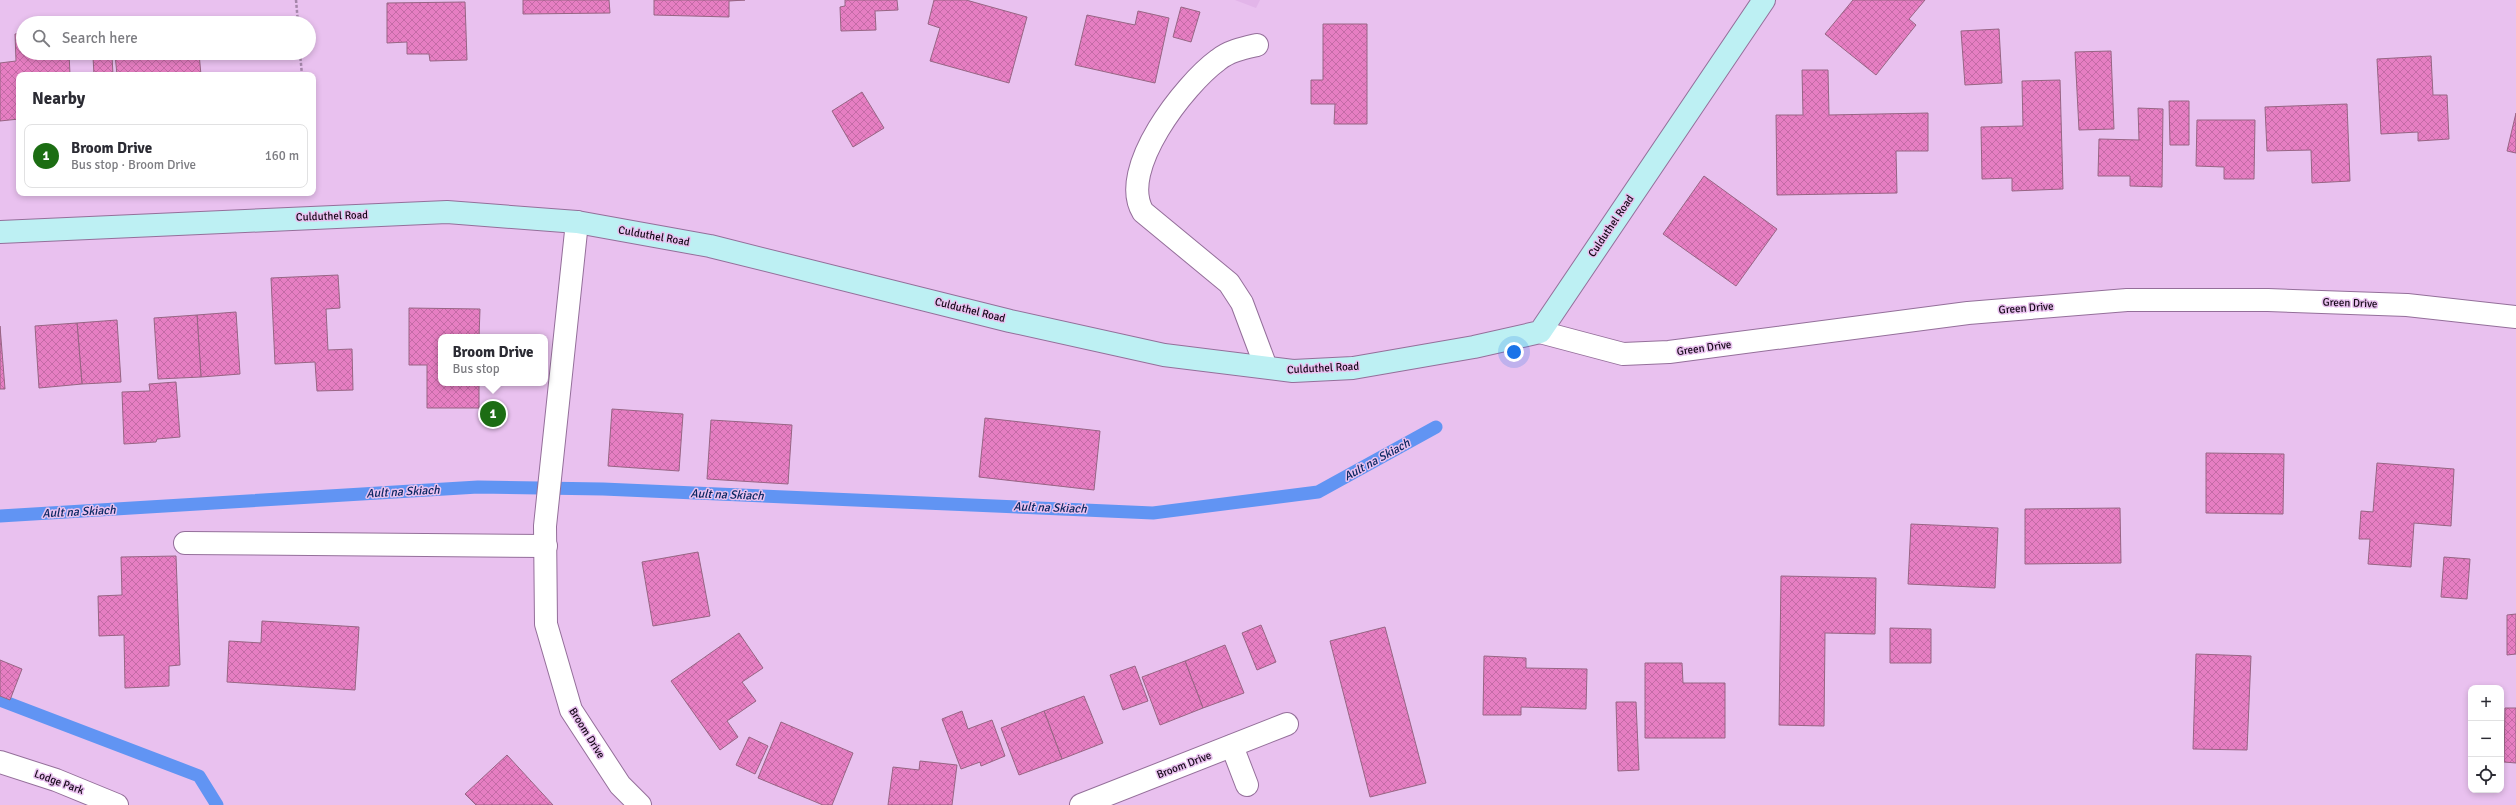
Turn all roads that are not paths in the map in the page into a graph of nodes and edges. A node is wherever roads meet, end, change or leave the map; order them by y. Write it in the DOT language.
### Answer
graph roads {
  1 [pos="1764,0"];
  2 [pos="1257,45"];
  3 [pos="577,222"];
  4 [pos="0,232"];
  5 [pos="2516,317"];
  6 [pos="1540,332"];
  7 [pos="1266,367"];
  8 [pos="545,536"];
  9 [pos="185,543"];
  10 [pos="1287,724"];
  11 [pos="1232,746"];
  12 [pos="0,762"];
  13 [pos="1247,785"];
  14 [pos="116,805"];
  15 [pos="640,805"];
  16 [pos="1081,805"];
  1 -- 6 [label="main road, Culduthel Road"];
  2 -- 7 [label="street"];
  3 -- 4 [label="main road, Culduthel Road"];
  3 -- 7 [label="main road, Culduthel Road"];
  3 -- 8 [label="street, Broom Drive"];
  5 -- 6 [label="street, Green Drive"];
  6 -- 7 [label="main road, Culduthel Road"];
  8 -- 9 [label="street"];
  8 -- 15 [label="street, Broom Drive"];
  10 -- 11 [label="street, Broom Drive"];
  11 -- 13 [label="street"];
  11 -- 16 [label="street, Broom Drive"];
  12 -- 14 [label="street, Lodge Park"];
}
